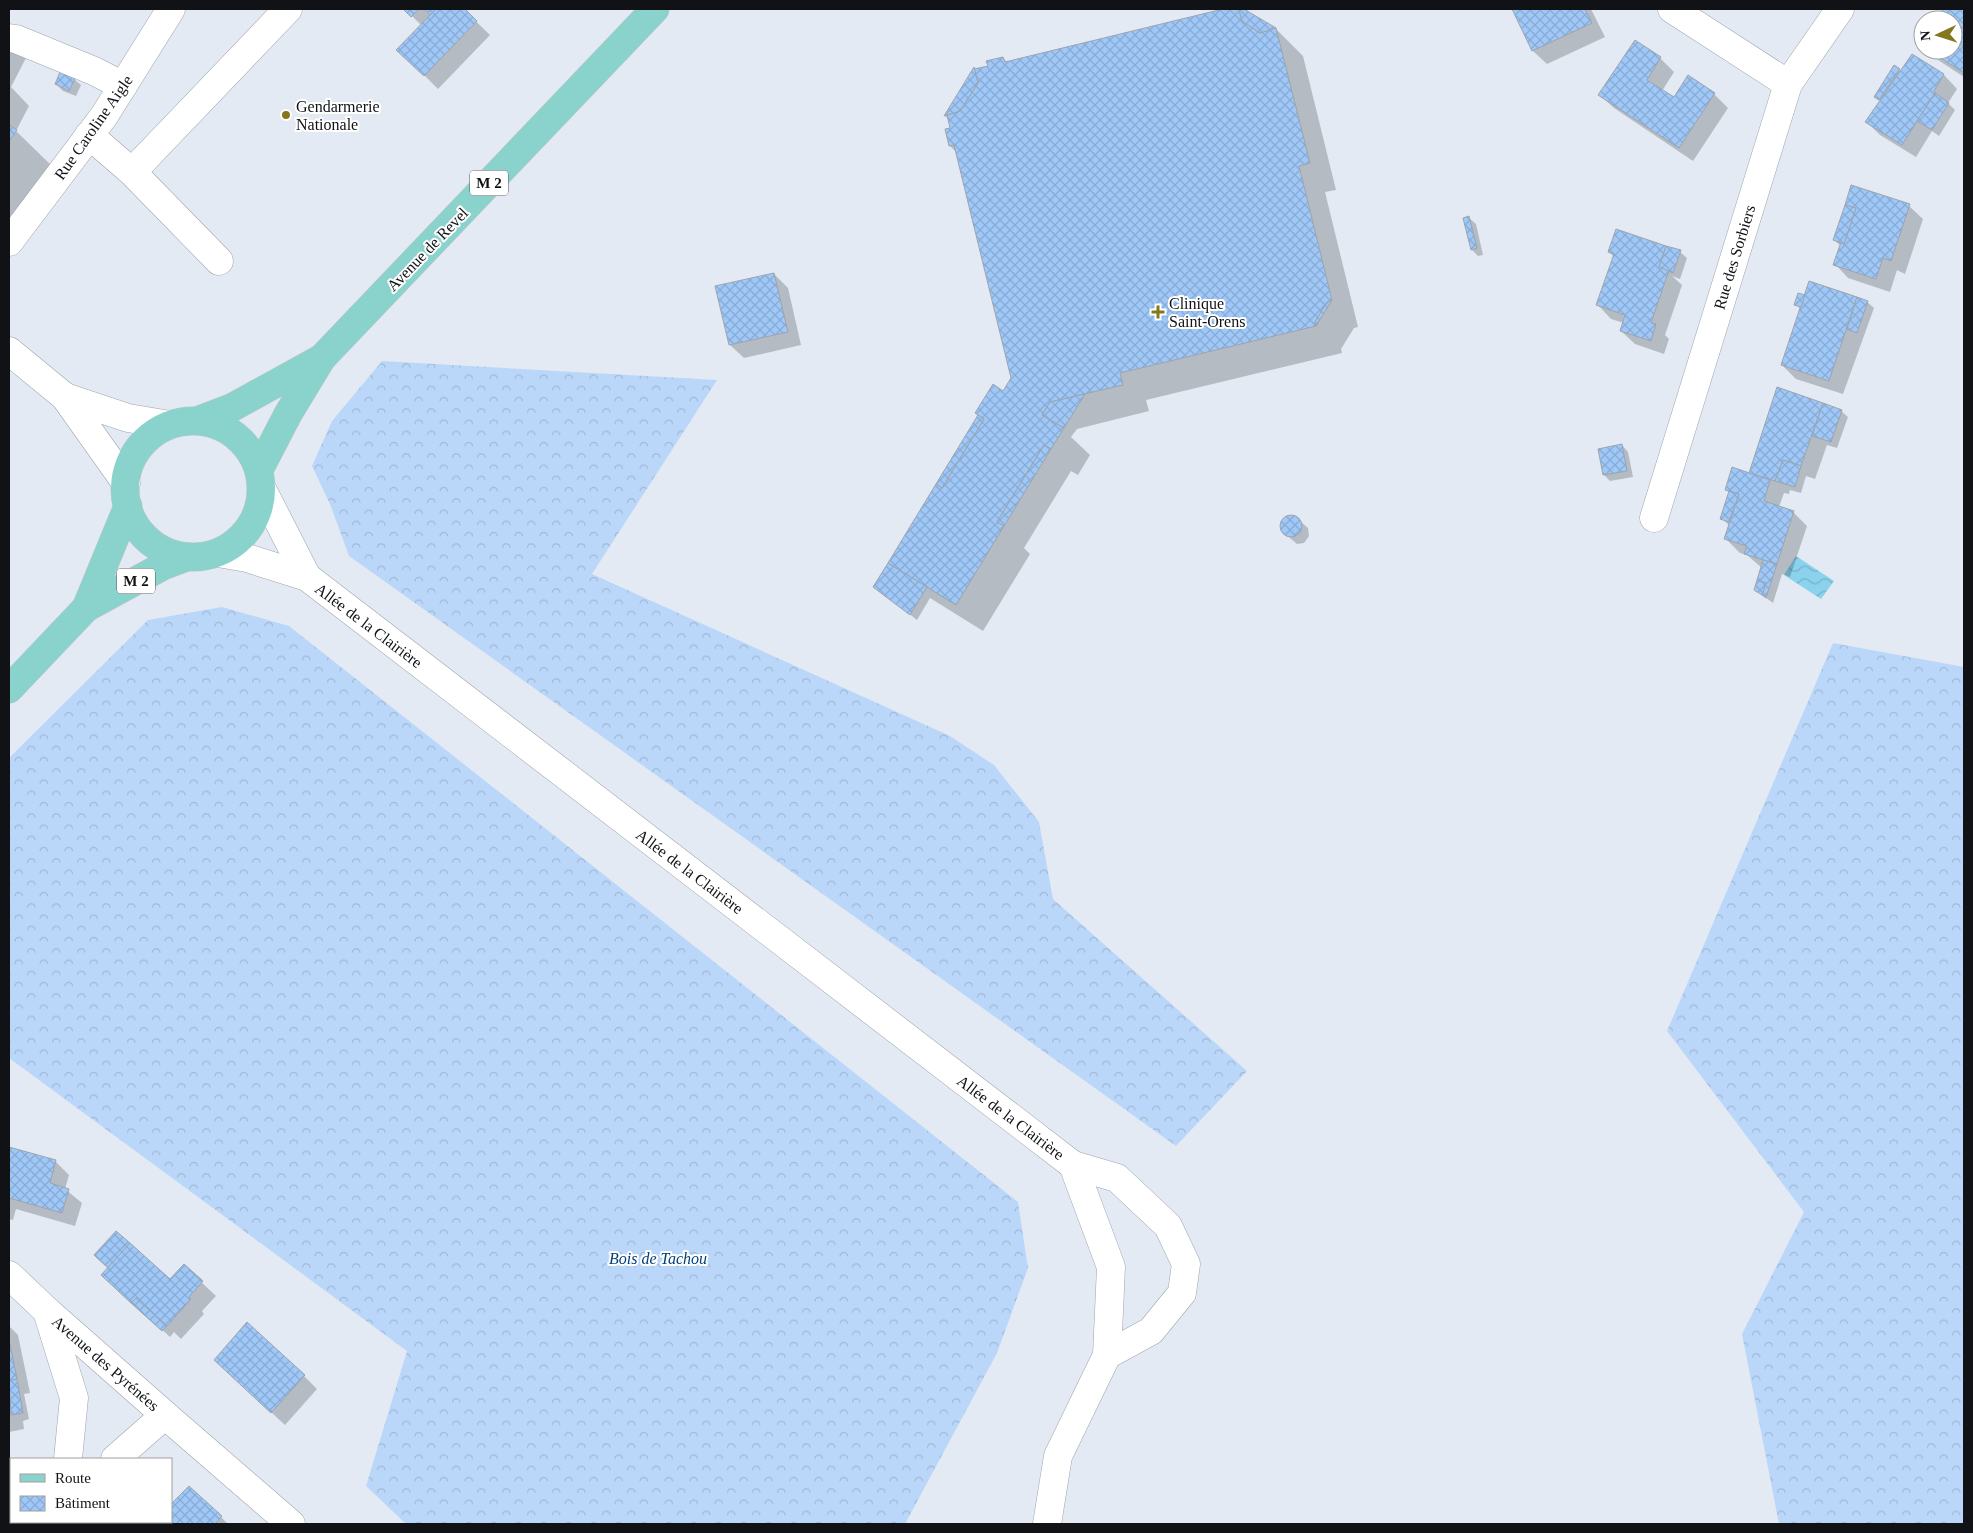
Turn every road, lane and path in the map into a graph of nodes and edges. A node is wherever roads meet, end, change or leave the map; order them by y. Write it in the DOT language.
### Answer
graph roads {
  1 [pos="171,9"];
  2 [pos="288,9"];
  3 [pos="655,9"];
  4 [pos="1672,9"];
  5 [pos="1840,9"];
  6 [pos="9,38"];
  7 [pos="1788,84"];
  8 [pos="123,86"];
  9 [pos="89,136"];
  10 [pos="132,172"];
  11 [pos="9,242"];
  12 [pos="219,261"];
  13 [pos="9,351"];
  14 [pos="322,358"];
  15 [pos="65,397"];
  16 [pos="199,420"];
  17 [pos="170,425"];
  18 [pos="260,480"];
  19 [pos="127,495"];
  20 [pos="1654,518"];
  21 [pos="218,553"];
  22 [pos="187,557"];
  23 [pos="307,577"];
  24 [pos="86,608"];
  25 [pos="9,689"];
  26 [pos="1073,1165"];
  27 [pos="9,1275"];
  28 [pos="47,1311"];
  29 [pos="1107,1354"];
  30 [pos="165,1415"];
  31 [pos="68,1458"];
  32 [pos="116,1458"];
  33 [pos="291,1524"];
  34 [pos="1047,1524"];
  1 -- 8 [label="street, Rue Caroline Aigle"];
  2 -- 10 [label="street"];
  3 -- 14 [label="main road, Avenue de Revel / M 2"];
  4 -- 7 [label="street"];
  5 -- 7 [label="street, Rue des Sorbiers"];
  6 -- 8 [label="street"];
  7 -- 20 [label="street, Rue des Sorbiers"];
  8 -- 9 [label="street, Rue Caroline Aigle"];
  9 -- 10 [label="street"];
  9 -- 11 [label="street, Rue Caroline Aigle"];
  10 -- 12 [label="street"];
  13 -- 15 [label="street"];
  14 -- 16 [label="main road, Avenue de Revel / M 2"];
  14 -- 18 [label="main road, Avenue de Revel / M 2"];
  15 -- 17 [label="street"];
  15 -- 19 [label="street"];
  16 -- 17 [label="main road"];
  16 -- 18 [label="main road"];
  17 -- 19 [label="main road"];
  18 -- 21 [label="main road"];
  18 -- 23 [label="street, Allée de la Clairière"];
  19 -- 22 [label="main road"];
  19 -- 24 [label="main road, M 2"];
  21 -- 22 [label="main road"];
  21 -- 23 [label="street, Allée de la Clairière"];
  22 -- 24 [label="main road, M 2"];
  23 -- 26 [label="street, Allée de la Clairière"];
  24 -- 25 [label="main road, M 2"];
  26 -- 29 [label="street, Allée de la Clairière"];
  26 -- 29 [label="street, Allée de la Clairière"];
  27 -- 28 [label="street, Avenue des Pyrénées"];
  28 -- 30 [label="street, Avenue des Pyrénées"];
  28 -- 31 [label="street, Avenue des Pyrénées"];
  29 -- 34 [label="street, Allée de la Clairière"];
  30 -- 32 [label="street"];
  30 -- 33 [label="street, Avenue des Pyrénées"];
}
